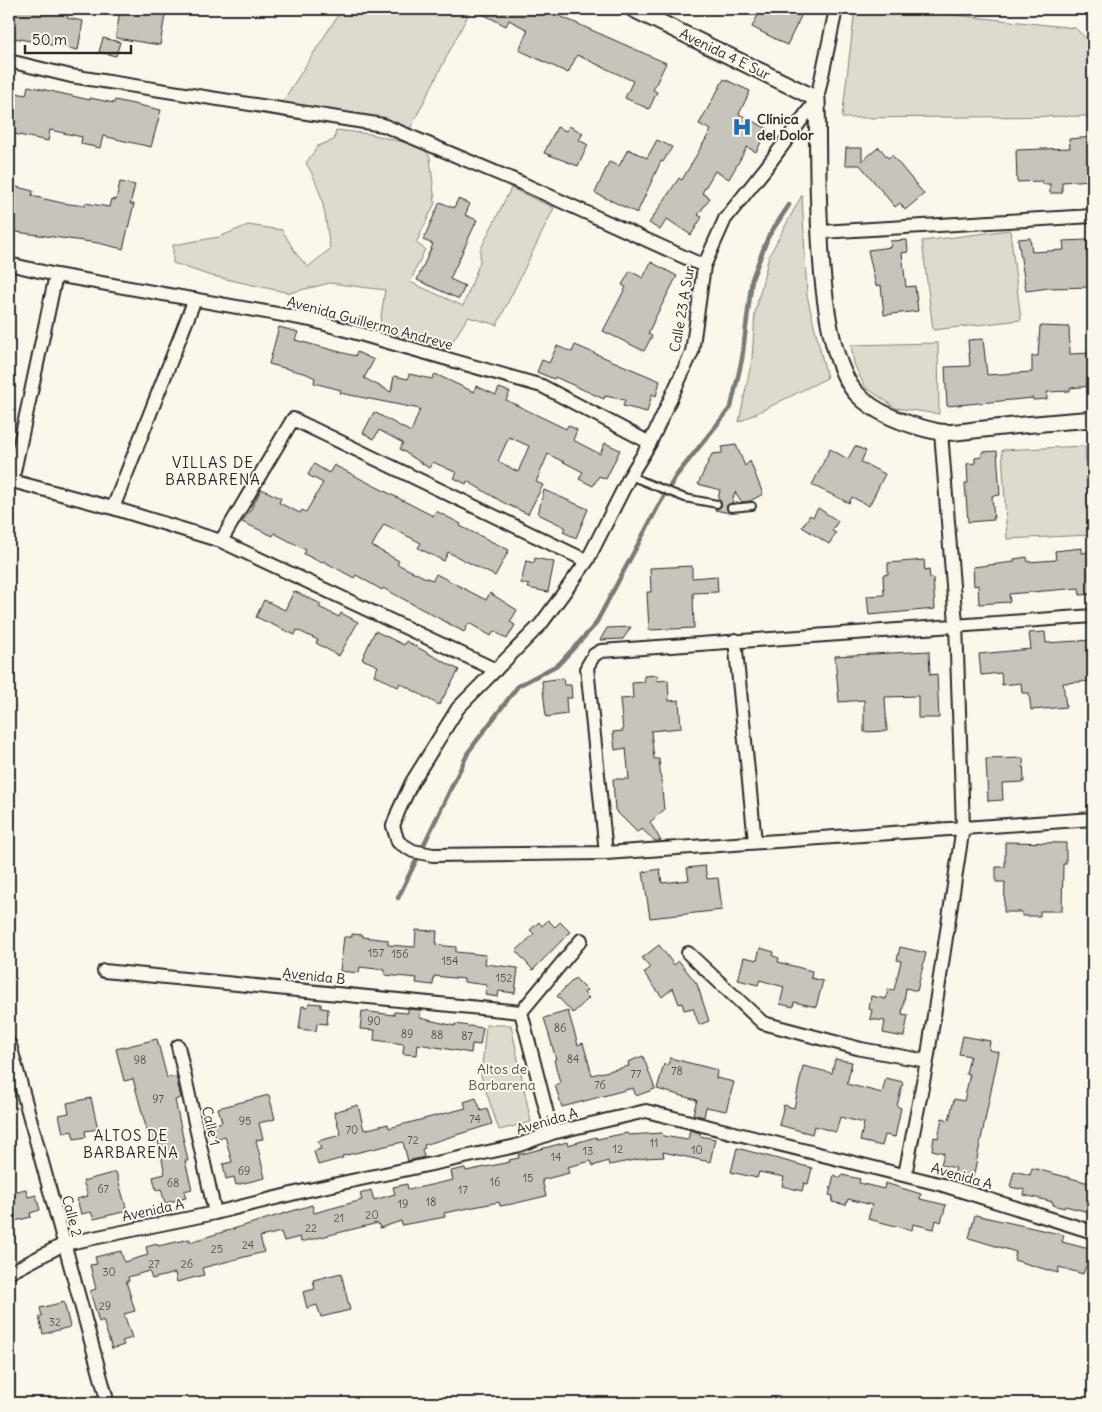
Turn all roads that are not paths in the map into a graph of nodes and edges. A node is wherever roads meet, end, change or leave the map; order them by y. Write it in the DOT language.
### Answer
graph roads {
  1 [pos="633,9"];
  2 [pos="836,9"];
  3 [pos="9,61"];
  4 [pos="817,98"];
  5 [pos="1093,216"];
  6 [pos="821,232"];
  7 [pos="9,264"];
  8 [pos="704,266"];
  9 [pos="56,275"];
  10 [pos="195,299"];
  11 [pos="1093,419"];
  12 [pos="941,432"];
  13 [pos="650,443"];
  14 [pos="630,476"];
  15 [pos="717,504"];
  16 [pos="752,506"];
  17 [pos="114,508"];
  18 [pos="731,508"];
  19 [pos="221,541"];
  20 [pos="587,561"];
  21 [pos="1093,616"];
  22 [pos="956,624"];
  23 [pos="735,640"];
  24 [pos="496,670"];
  25 [pos="1093,819"];
  26 [pos="962,827"];
  27 [pos="755,842"];
  28 [pos="606,853"];
  29 [pos="580,940"];
  30 [pos="688,953"];
  31 [pos="104,971"];
  32 [pos="521,1012"];
  33 [pos="10,1045"];
  34 [pos="178,1046"];
  35 [pos="927,1061"];
  36 [pos="552,1133"];
  37 [pos="904,1175"];
  38 [pos="215,1213"];
  39 [pos="1093,1232"];
  40 [pos="64,1244"];
  41 [pos="9,1273"];
  42 [pos="106,1396"];
  1 -- 4 [label="street, Avenida 4 E Sur"];
  2 -- 4 [label="street, Calle 23 A Sur"];
  3 -- 8 [label="street"];
  4 -- 6 [label="street"];
  4 -- 8 [label="street, Calle 23 A Sur"];
  5 -- 6 [label="street"];
  6 -- 12 [label="street"];
  7 -- 9 [label="street, Avenida Guillermo Andreve"];
  8 -- 13 [label="street, Calle 23 A Sur"];
  9 -- 10 [label="street, Avenida Guillermo Andreve"];
  9 -- 17 [label="street"];
  10 -- 13 [label="street, Avenida Guillermo Andreve"];
  10 -- 17 [label="street"];
  11 -- 12 [label="street"];
  12 -- 22 [label="street"];
  13 -- 14 [label="street, Calle 23 A Sur"];
  14 -- 15 [label="lane"];
  14 -- 20 [label="street, Calle 23 A Sur"];
  16 -- 18 [label="lane"];
  17 -- 19 [label="street"];
  19 -- 20 [label="street"];
  19 -- 24 [label="street"];
  20 -- 24 [label="street, Calle 23 A Sur"];
  21 -- 22 [label="street"];
  22 -- 23 [label="street"];
  22 -- 26 [label="street"];
  23 -- 27 [label="street"];
  23 -- 28 [label="street"];
  24 -- 28 [label="street, Calle 23 A Sur"];
  25 -- 26 [label="street"];
  26 -- 27 [label="street"];
  26 -- 35 [label="street"];
  27 -- 28 [label="street"];
  29 -- 32 [label="street"];
  30 -- 35 [label="street"];
  31 -- 32 [label="street, Avenida B"];
  32 -- 36 [label="street"];
  33 -- 40 [label="street, Calle 2"];
  34 -- 38 [label="street, Calle 1"];
  35 -- 37 [label="street"];
  36 -- 37 [label="street, Avenida A"];
  36 -- 38 [label="street, Avenida A"];
  37 -- 39 [label="street, Avenida A"];
  38 -- 40 [label="street, Avenida A"];
  40 -- 41 [label="street, Avenida A"];
  40 -- 42 [label="street, Calle 2"];
}
